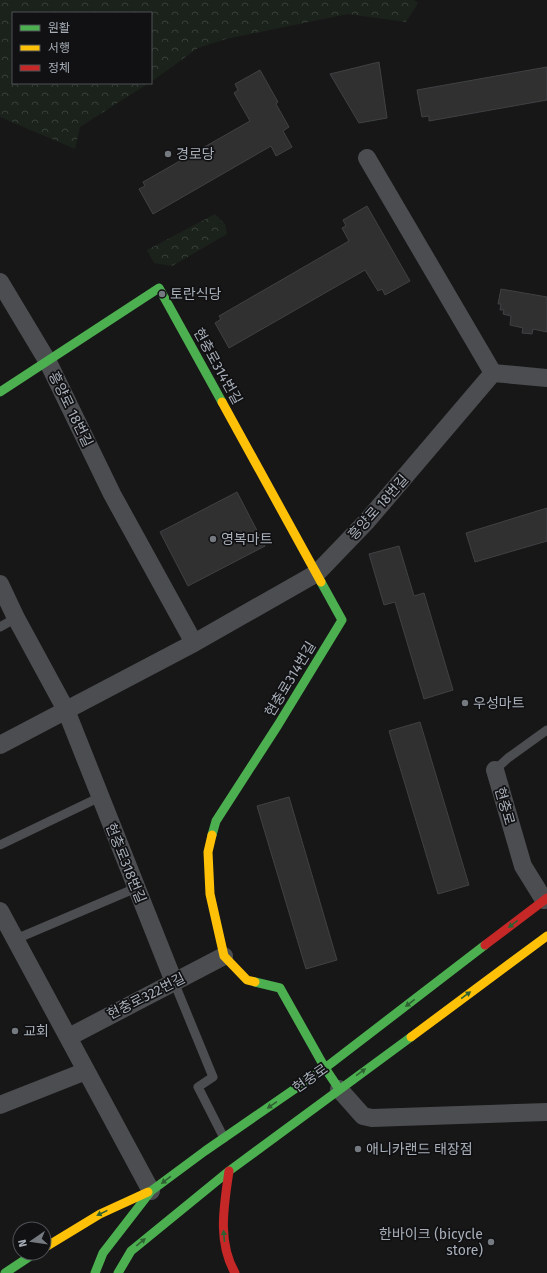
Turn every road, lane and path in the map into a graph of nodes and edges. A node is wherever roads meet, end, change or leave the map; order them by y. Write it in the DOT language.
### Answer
graph roads {
  1 [pos="368,158"];
  2 [pos="0,282"];
  3 [pos="48,362"];
  4 [pos="493,373"];
  5 [pos="547,378"];
  6 [pos="0,392"];
  7 [pos="317,573"];
  8 [pos="0,584"];
  9 [pos="16,618"];
  10 [pos="0,627"];
  11 [pos="194,643"];
  12 [pos="66,710"];
  13 [pos="547,730"];
  14 [pos="0,746"];
  15 [pos="495,770"];
  16 [pos="100,798"];
  17 [pos="0,845"];
  18 [pos="136,888"];
  19 [pos="546,901"];
  20 [pos="0,911"];
  21 [pos="547,936"];
  22 [pos="16,939"];
  23 [pos="224,956"];
  24 [pos="174,982"];
  25 [pos="68,1037"];
  26 [pos="325,1068"];
  27 [pos="86,1071"];
  28 [pos="339,1089"];
  29 [pos="0,1105"];
  30 [pos="547,1112"];
  31 [pos="224,1138"];
  32 [pos="229,1171"];
  33 [pos="151,1191"];
  34 [pos="52,1243"];
  35 [pos="23,1261"];
  36 [pos="5,1273"];
  37 [pos="95,1273"];
  38 [pos="118,1273"];
  39 [pos="235,1273"];
  1 -- 4 [label="street"];
  2 -- 3 [label="street, 흥양로 18번길"];
  3 -- 6 [label="street"];
  3 -- 7 [label="street, 현충로314번길"];
  3 -- 11 [label="street, 흥양로 18번길"];
  4 -- 5 [label="street"];
  4 -- 7 [label="street, 흥양로 18번길"];
  7 -- 11 [label="street, 흥양로 18번길"];
  7 -- 23 [label="street, 현충로314번길"];
  8 -- 9 [label="street, 현충로318번길"];
  9 -- 10 [label="lane"];
  9 -- 12 [label="street, 현충로318번길"];
  11 -- 12 [label="street, 흥양로 18번길"];
  12 -- 14 [label="street, 흥양로 18번길"];
  12 -- 16 [label="street, 현충로318번길"];
  13 -- 15 [label="lane, 현충로"];
  15 -- 19 [label="street, 현충로"];
  16 -- 17 [label="lane"];
  16 -- 18 [label="street, 현충로318번길"];
  18 -- 22 [label="lane"];
  18 -- 24 [label="street, 현충로318번길"];
  19 -- 26 [label="street, 현충로, one-way"];
  20 -- 22 [label="street"];
  28 -- 21 [label="street, 현충로, one-way"];
  22 -- 25 [label="street"];
  23 -- 24 [label="street, 현충로322번길"];
  23 -- 26 [label="street"];
  24 -- 25 [label="street, 현충로322번길"];
  24 -- 31 [label="lane, 현충로318번길"];
  25 -- 27 [label="street"];
  26 -- 28 [label="street"];
  26 -- 31 [label="street, 현충로, one-way"];
  27 -- 29 [label="street"];
  27 -- 33 [label="street"];
  28 -- 30 [label="street"];
  28 -- 32 [label="street, 현충로"];
  31 -- 33 [label="street, 현충로, one-way"];
  38 -- 32 [label="street, 현충로, one-way"];
  39 -- 32 [label="street, one-way"];
  33 -- 34 [label="street, one-way"];
  33 -- 37 [label="street, 현충로"];
  35 -- 36 [label="street"];
}
